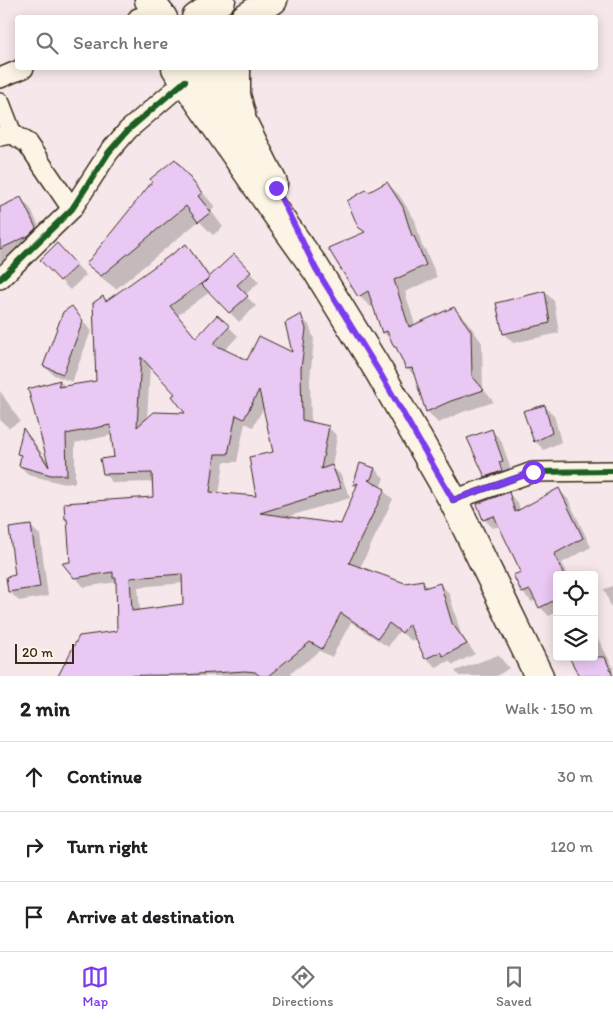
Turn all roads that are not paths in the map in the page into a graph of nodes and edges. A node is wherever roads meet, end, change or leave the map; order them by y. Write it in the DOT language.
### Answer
graph roads {
  1 [pos="221,0"];
  2 [pos="200,15"];
  3 [pos="19,70"];
  4 [pos="185,70"];
  5 [pos="236,70"];
  6 [pos="0,78"];
  7 [pos="0,103"];
  8 [pos="243,123"];
  9 [pos="6,135"];
  10 [pos="72,209"];
  11 [pos="316,269"];
  12 [pos="0,280"];
  13 [pos="613,471"];
  14 [pos="453,500"];
  15 [pos="539,676"];
  1 -- 2 [label="main road"];
  3 -- 6 [label="street"];
  4 -- 8 [label="main road"];
  4 -- 10 [label="street"];
  4 -- 11 [label="main road"];
  5 -- 8 [label="main road"];
  7 -- 9 [label="street"];
  8 -- 11 [label="main road"];
  9 -- 10 [label="street"];
  10 -- 12 [label="street"];
  11 -- 14 [label="main road"];
  13 -- 14 [label="street"];
  14 -- 15 [label="main road"];
}
